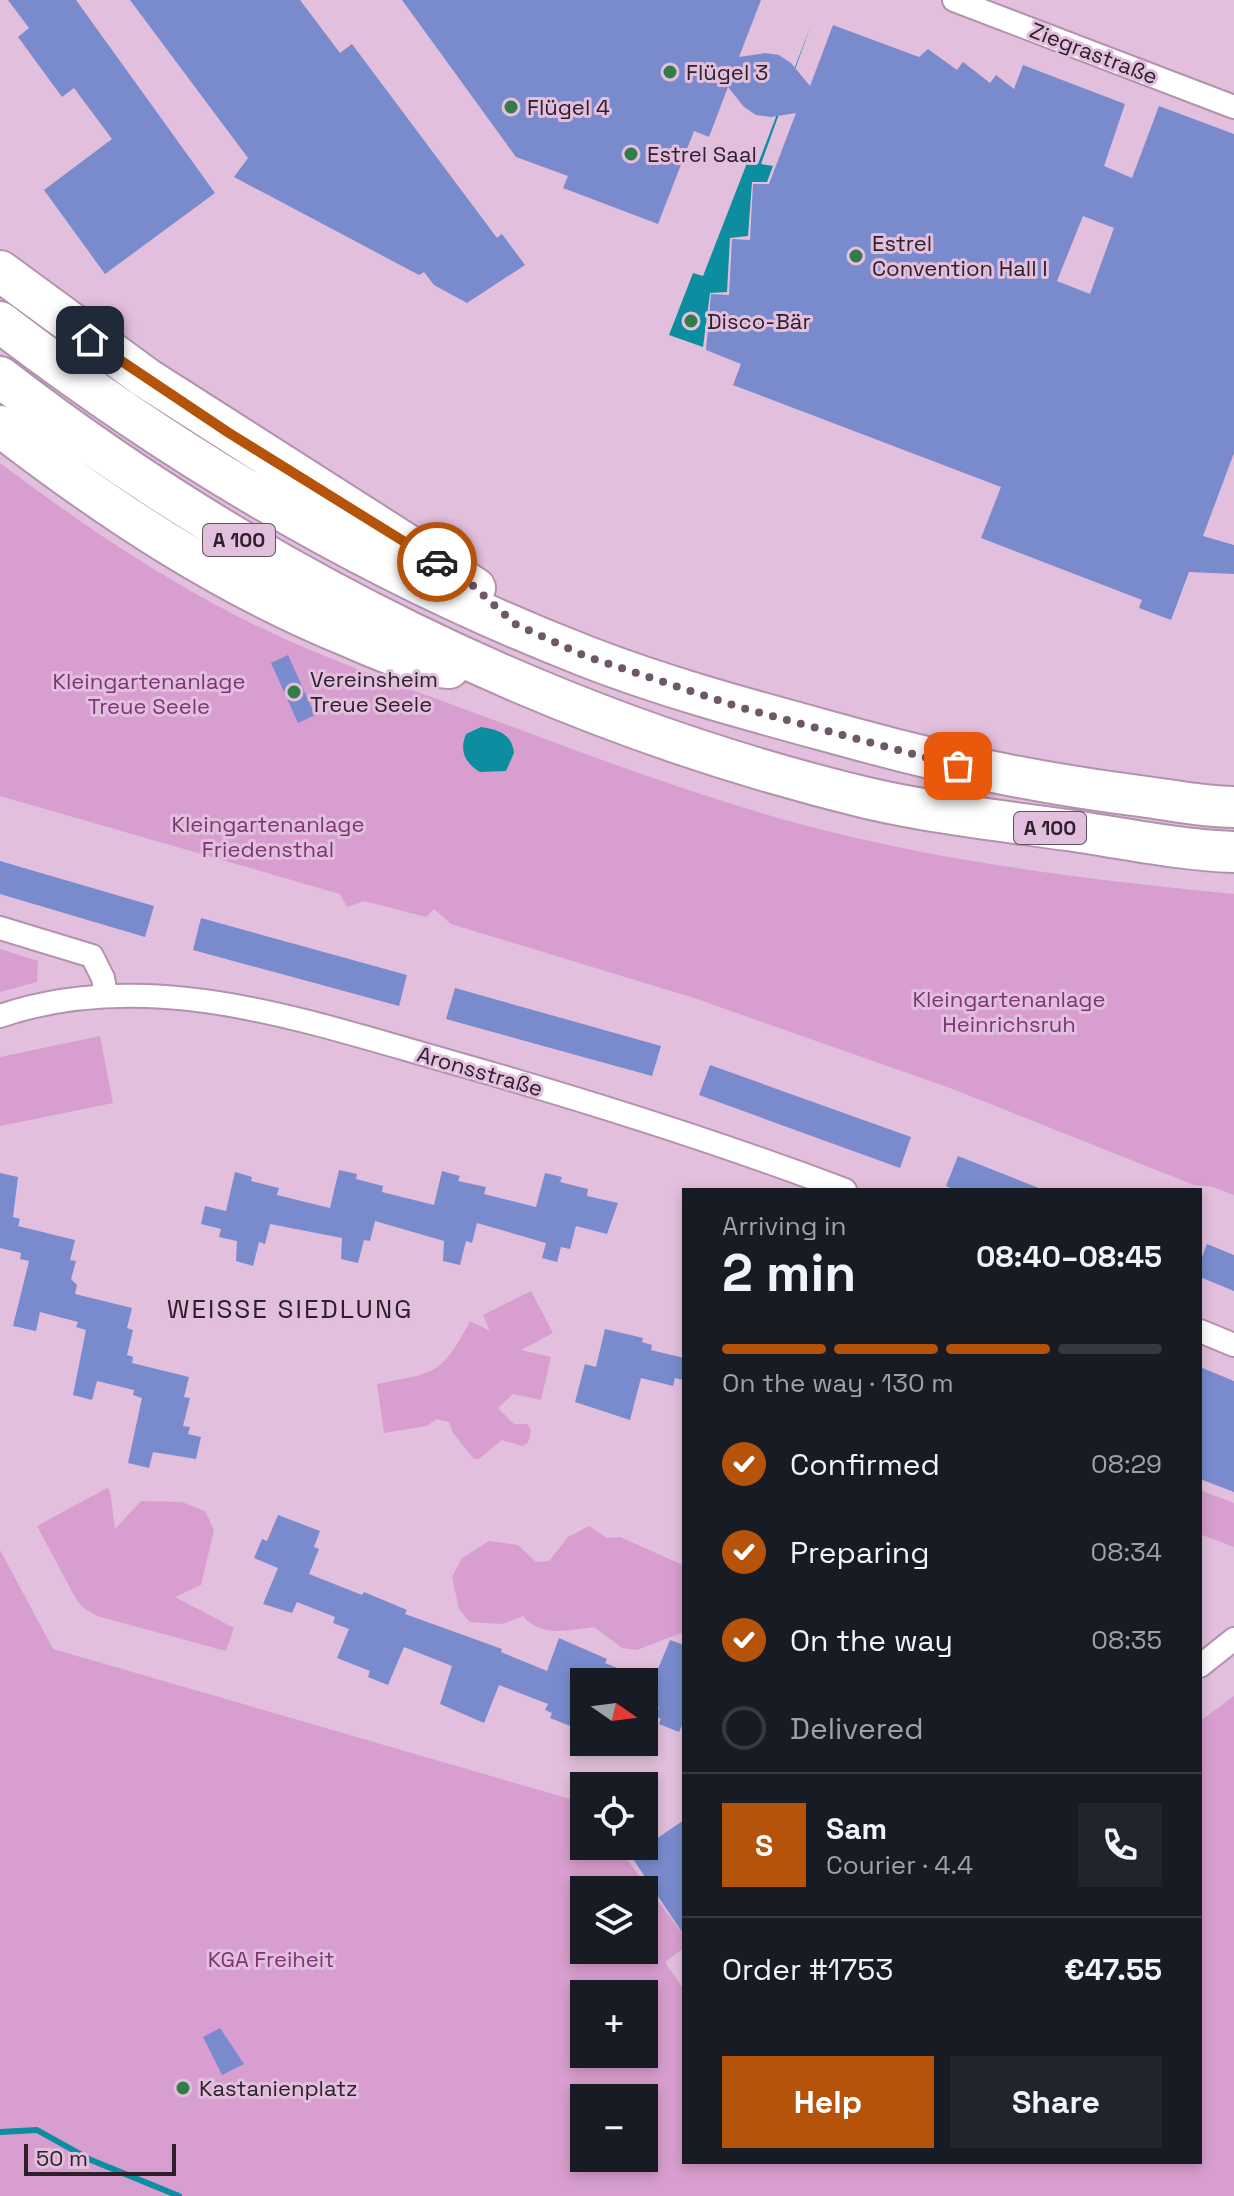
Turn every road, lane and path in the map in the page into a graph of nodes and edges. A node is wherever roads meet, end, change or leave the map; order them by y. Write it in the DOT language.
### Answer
graph roads {
  1 [pos="954,0"];
  2 [pos="1234,107"];
  3 [pos="0,271"];
  4 [pos="0,322"];
  5 [pos="0,377"];
  6 [pos="0,426"];
  7 [pos="515,624"];
  8 [pos="496,671"];
  9 [pos="1234,807"];
  10 [pos="1234,852"];
  11 [pos="0,928"];
  12 [pos="106,995"];
  13 [pos="0,1016"];
  14 [pos="839,1188"];
  15 [pos="1202,1332"];
  16 [pos="1234,1345"];
  17 [pos="1234,1639"];
  18 [pos="1202,1664"];
  1 -- 2 [label="street, Ziegrastraße"];
  3 -- 7 [label="highway"];
  4 -- 7 [label="highway, A 100"];
  5 -- 8 [label="highway, A 100"];
  6 -- 8 [label="highway"];
  7 -- 9 [label="highway, A 100"];
  8 -- 10 [label="highway, A 100"];
  11 -- 12 [label="street"];
  12 -- 13 [label="street, Aronsstraße"];
  12 -- 14 [label="street, Aronsstraße"];
  15 -- 16 [label="street"];
  17 -- 18 [label="street"];
}
